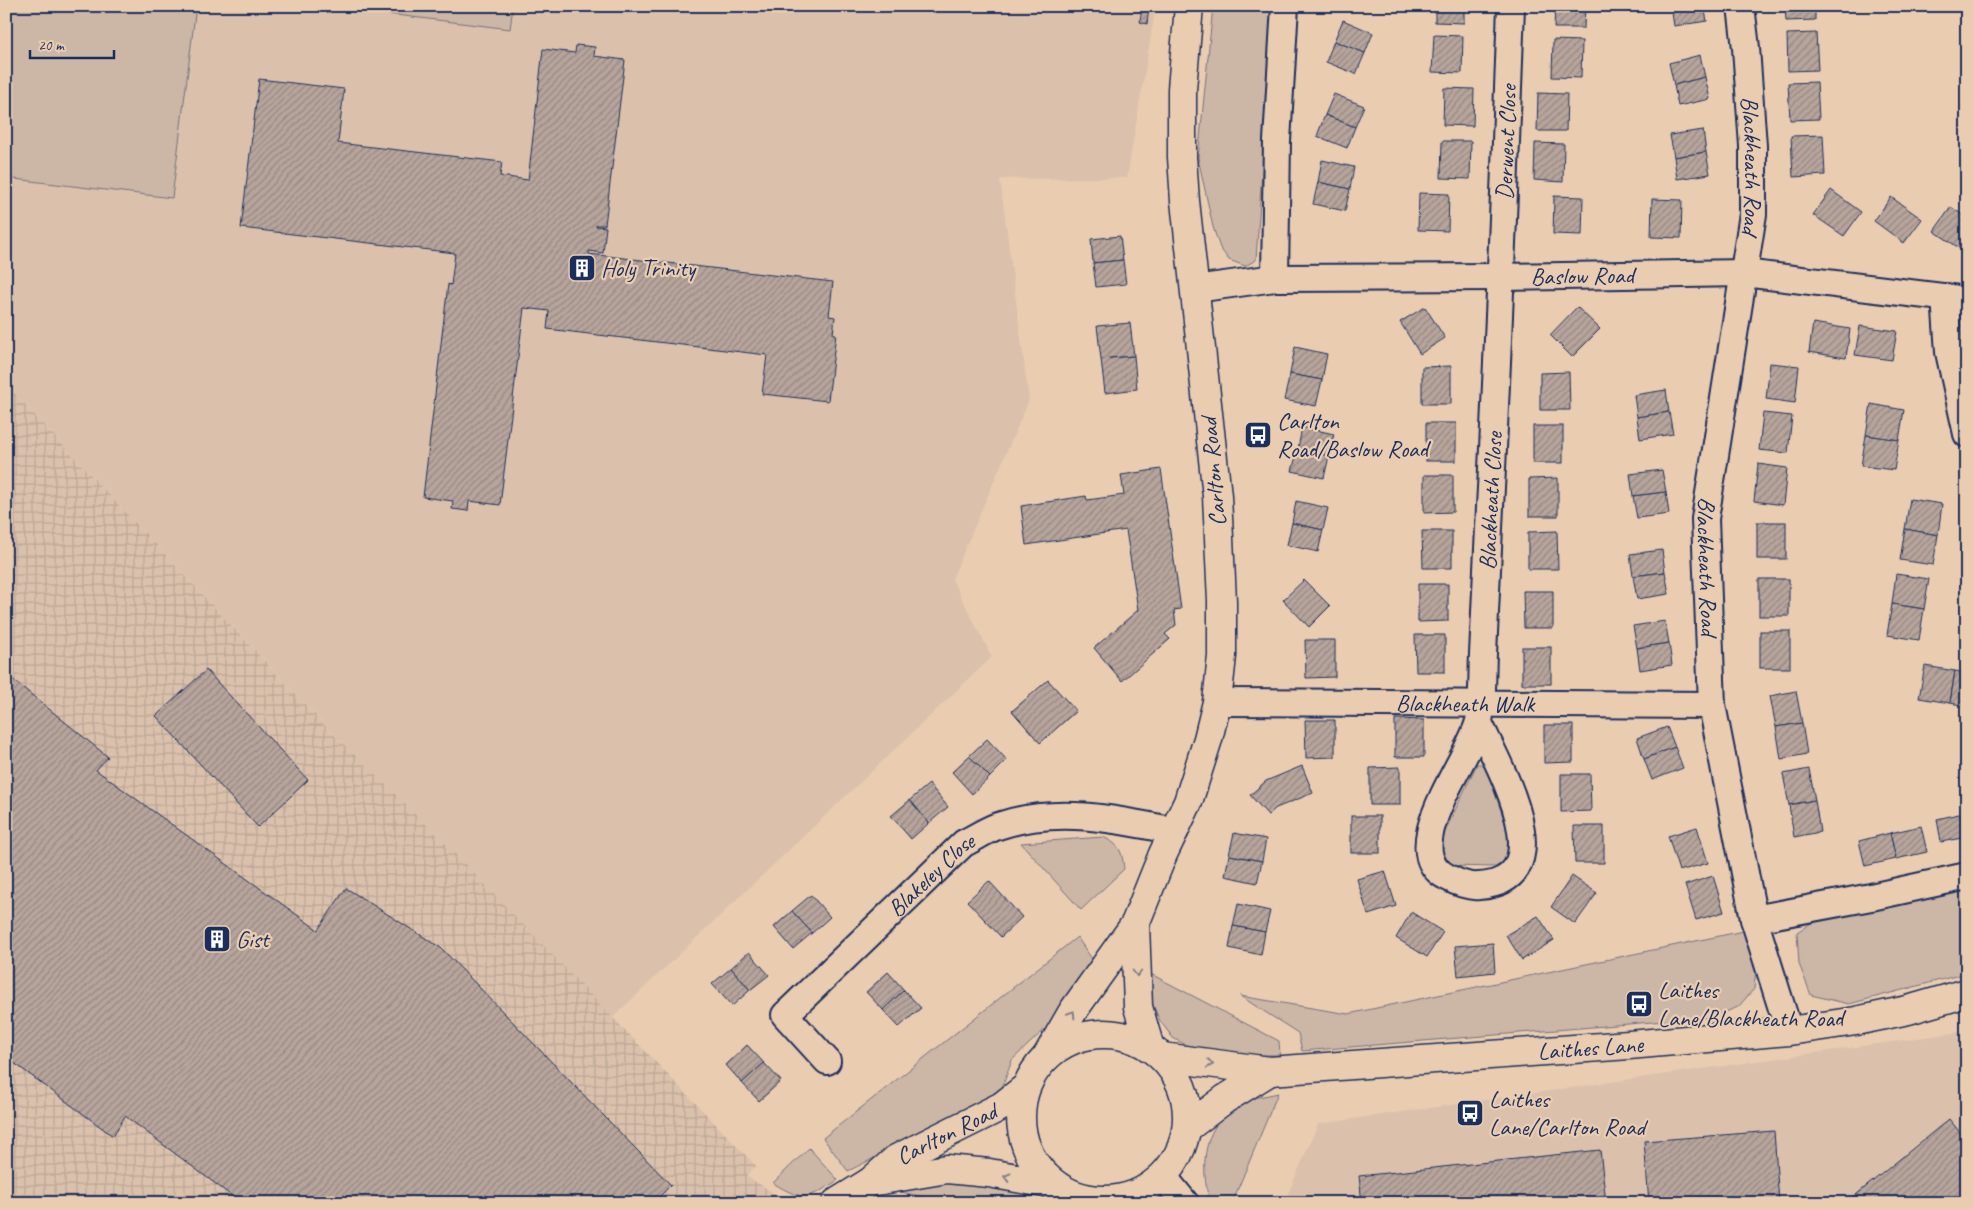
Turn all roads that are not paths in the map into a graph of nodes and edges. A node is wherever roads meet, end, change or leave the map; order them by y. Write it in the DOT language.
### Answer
graph roads {
  1 [pos="1189,6"];
  2 [pos="1285,6"];
  3 [pos="1511,6"];
  4 [pos="1741,6"];
  5 [pos="1744,273"];
  6 [pos="1502,277"];
  7 [pos="1275,278"];
  8 [pos="1195,289"];
  9 [pos="1956,298"];
  10 [pos="1967,434"];
  11 [pos="1217,702"];
  12 [pos="1712,705"];
  13 [pos="1480,714"];
  14 [pos="1175,831"];
  15 [pos="1967,876"];
  16 [pos="1754,919"];
  17 [pos="1135,924"];
  18 [pos="1967,993"];
  19 [pos="1789,1031"];
  20 [pos="1156,1053"];
  21 [pos="1047,1056"];
  22 [pos="827,1061"];
  23 [pos="1270,1071"];
  24 [pos="1025,1088"];
  25 [pos="1187,1128"];
  26 [pos="1163,1176"];
  27 [pos="870,1182"];
  28 [pos="1055,1185"];
  29 [pos="836,1203"];
  30 [pos="1185,1203"];
  1 -- 8 [label="main road, Carlton Road"];
  2 -- 7 [label="street"];
  3 -- 6 [label="street, Derwent Close"];
  4 -- 5 [label="street, Blackheath Road"];
  5 -- 6 [label="street, Baslow Road"];
  5 -- 9 [label="street, Baslow Road"];
  5 -- 12 [label="street, Blackheath Road"];
  6 -- 7 [label="street, Baslow Road"];
  6 -- 13 [label="street, Blackheath Close"];
  7 -- 8 [label="street, Baslow Road"];
  8 -- 11 [label="main road, Carlton Road"];
  9 -- 10 [label="street"];
  11 -- 13 [label="street, Blackheath Walk"];
  11 -- 14 [label="main road, Carlton Road"];
  12 -- 13 [label="street, Blackheath Walk"];
  12 -- 16 [label="street, Blackheath Road"];
  13 -- 13 [label="street, Blackheath Close"];
  14 -- 17 [label="main road, Carlton Road"];
  14 -- 22 [label="street, Blakeley Close"];
  15 -- 16 [label="street"];
  16 -- 19 [label="street, Blackheath Road"];
  17 -- 20 [label="main road, Carlton Road, one-way"];
  21 -- 17 [label="main road, Carlton Road, one-way"];
  18 -- 19 [label="main road, Laithes Lane"];
  19 -- 23 [label="main road, Laithes Lane"];
  20 -- 21 [label="main road"];
  20 -- 23 [label="main road, Laithes Lane, one-way"];
  20 -- 25 [label="main road"];
  21 -- 24 [label="main road"];
  23 -- 25 [label="main road, Laithes Lane"];
  24 -- 27 [label="main road, Carlton Road"];
  24 -- 28 [label="main road"];
  25 -- 26 [label="main road"];
  26 -- 28 [label="main road"];
  26 -- 30 [label="street"];
  28 -- 27 [label="main road, Carlton Road, one-way"];
  27 -- 29 [label="main road, Carlton Road"];
}
